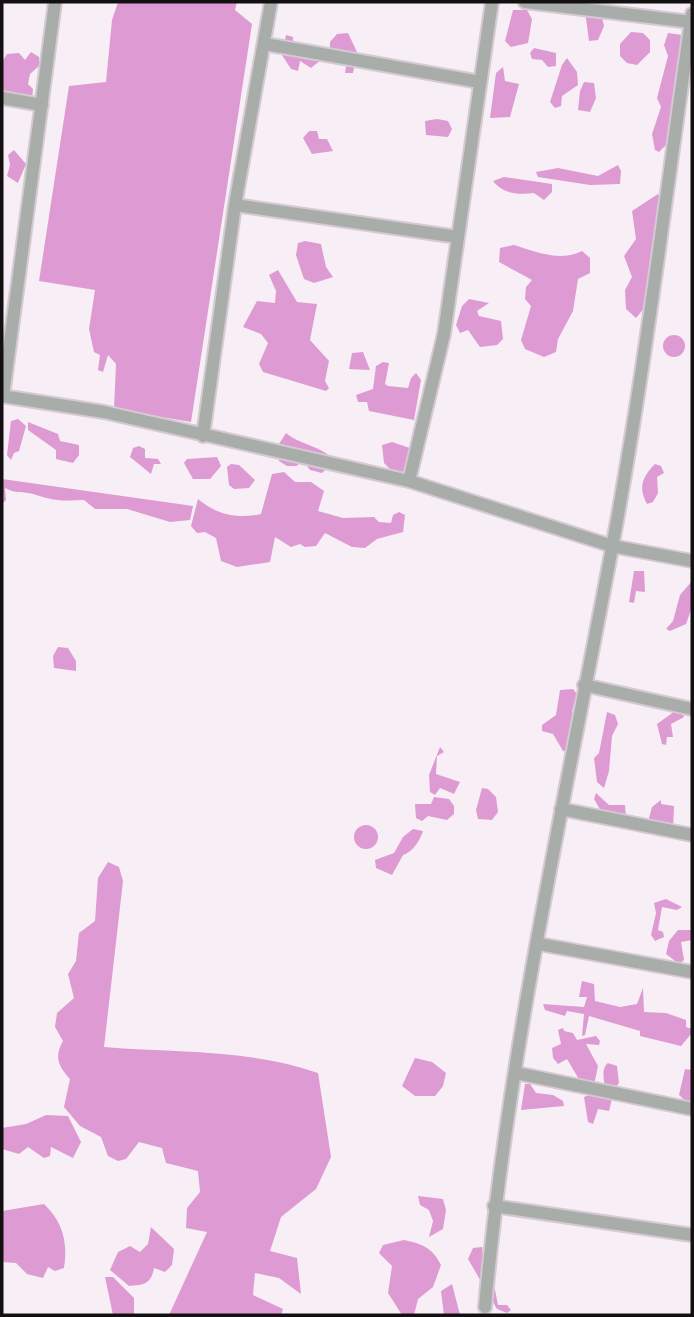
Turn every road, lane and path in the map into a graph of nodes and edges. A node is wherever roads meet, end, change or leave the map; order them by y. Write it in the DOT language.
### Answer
graph roads {
  1 [pos="55,2"];
  2 [pos="271,2"];
  3 [pos="492,2"];
  4 [pos="526,2"];
  5 [pos="692,18"];
  6 [pos="264,44"];
  7 [pos="480,82"];
  8 [pos="2,98"];
  9 [pos="42,104"];
  10 [pos="235,205"];
  11 [pos="458,237"];
  12 [pos="2,396"];
  13 [pos="203,436"];
  14 [pos="409,481"];
  15 [pos="612,546"];
  16 [pos="692,561"];
  17 [pos="584,685"];
  18 [pos="692,709"];
  19 [pos="561,809"];
  20 [pos="692,835"];
  21 [pos="538,944"];
  22 [pos="692,971"];
  23 [pos="516,1073"];
  24 [pos="692,1109"];
  25 [pos="494,1206"];
  26 [pos="692,1236"];
  27 [pos="485,1307"];
  1 -- 9 [label="street"];
  2 -- 6 [label="street"];
  3 -- 7 [label="street"];
  4 -- 5 [label="street"];
  5 -- 15 [label="street"];
  6 -- 7 [label="street"];
  6 -- 10 [label="street"];
  7 -- 11 [label="street"];
  8 -- 9 [label="street"];
  9 -- 12 [label="street"];
  10 -- 11 [label="street"];
  10 -- 13 [label="street"];
  11 -- 14 [label="street"];
  12 -- 13 [label="street"];
  13 -- 14 [label="street"];
  14 -- 15 [label="street"];
  15 -- 16 [label="street"];
  15 -- 17 [label="street"];
  17 -- 18 [label="street"];
  17 -- 19 [label="street"];
  19 -- 20 [label="street"];
  19 -- 21 [label="street"];
  21 -- 22 [label="street"];
  21 -- 23 [label="street"];
  23 -- 24 [label="street"];
  23 -- 25 [label="street"];
  25 -- 26 [label="street"];
  25 -- 27 [label="street"];
}
